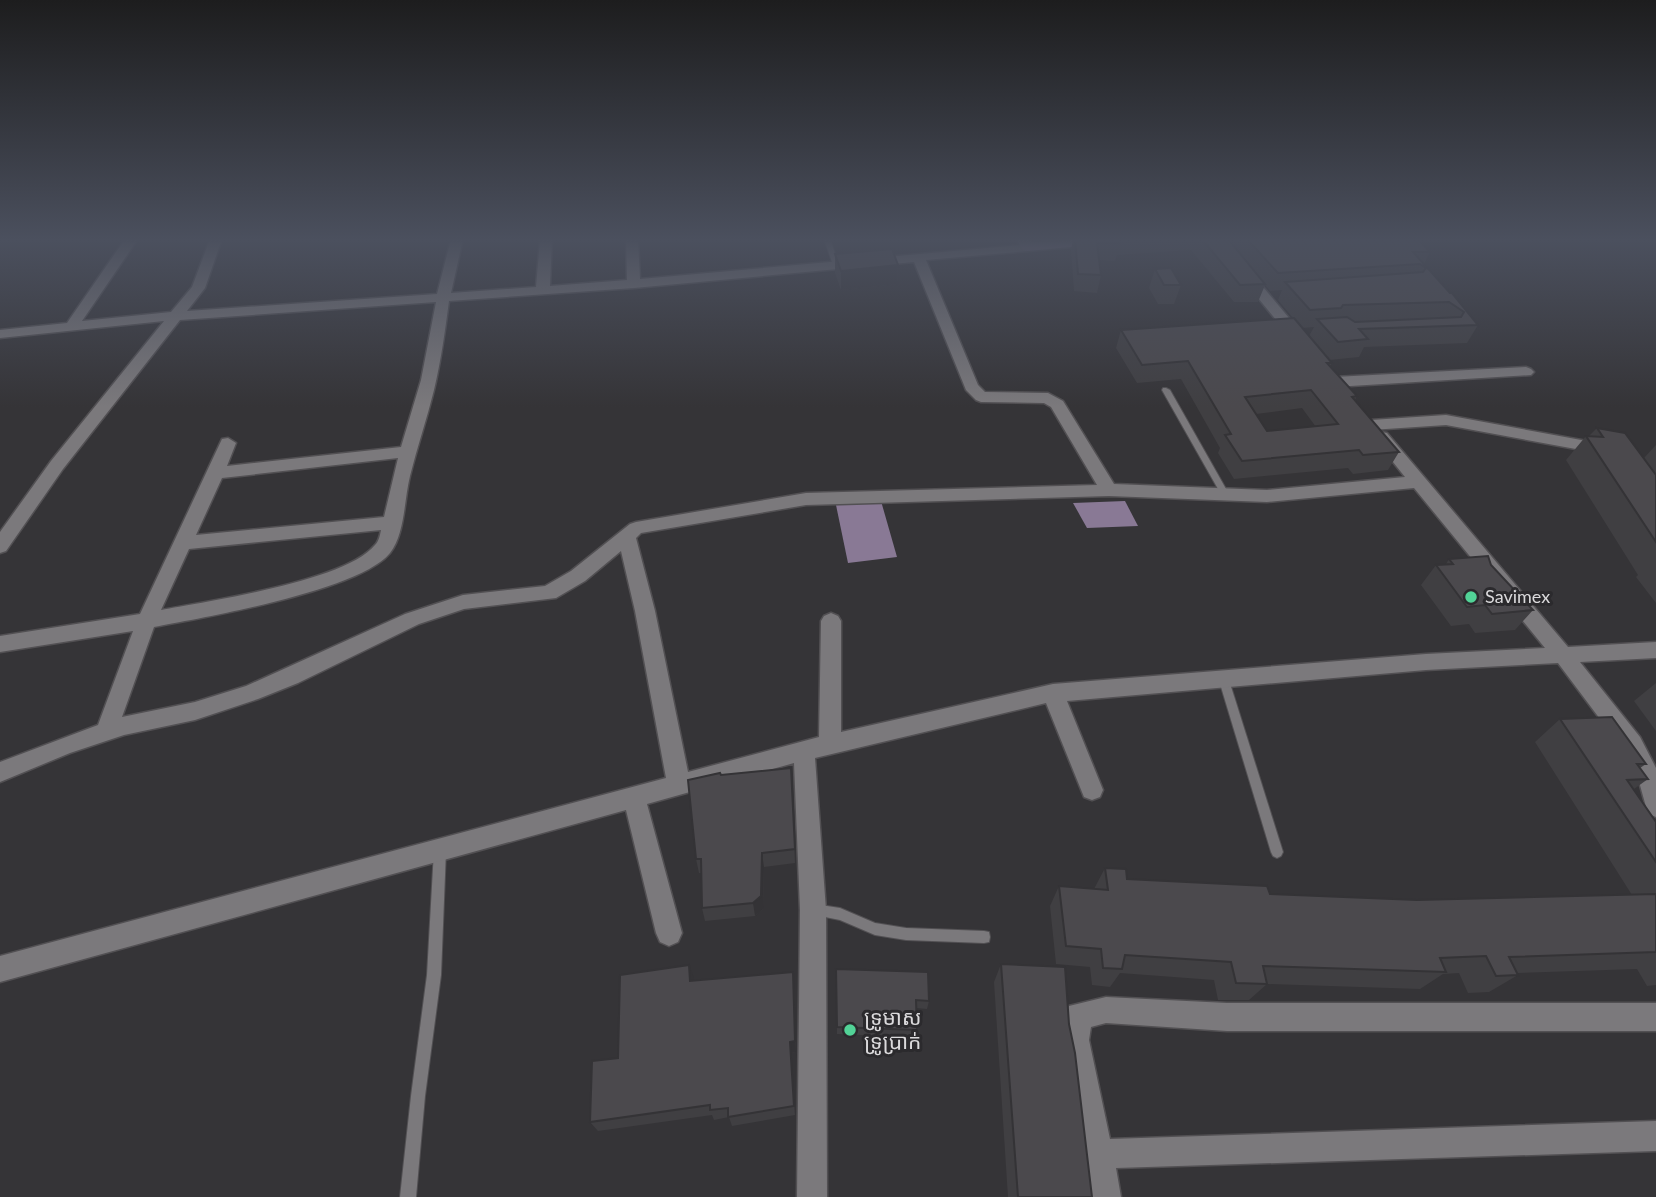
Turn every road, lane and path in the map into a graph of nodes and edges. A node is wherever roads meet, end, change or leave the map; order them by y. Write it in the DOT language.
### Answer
graph roads {
  1 [pos="93,295"];
  2 [pos="191,295"];
  3 [pos="470,295"];
  4 [pos="934,295"];
  5 [pos="1269,295"];
  6 [pos="444,297"];
  7 [pos="174,316"];
  8 [pos="71,327"];
  9 [pos="0,334"];
  10 [pos="1310,353"];
  11 [pos="1526,372"];
  12 [pos="1166,390"];
  13 [pos="1371,425"];
  14 [pos="228,443"];
  15 [pos="409,451"];
  16 [pos="1621,456"];
  17 [pos="216,473"];
  18 [pos="1418,482"];
  19 [pos="1109,490"];
  20 [pos="1226,496"];
  21 [pos="390,523"];
  22 [pos="626,536"];
  23 [pos="184,543"];
  24 [pos="0,546"];
  25 [pos="1514,617"];
  26 [pos="831,621"];
  27 [pos="146,622"];
  28 [pos="1535,622"];
  29 [pos="0,644"];
  30 [pos="1656,650"];
  31 [pos="1564,656"];
  32 [pos="1223,677"];
  33 [pos="1053,693"];
  34 [pos="106,732"];
  35 [pos="830,744"];
  36 [pos="803,753"];
  37 [pos="0,772"];
  38 [pos="1653,779"];
  39 [pos="679,785"];
  40 [pos="1092,790"];
  41 [pos="634,797"];
  42 [pos="1656,807"];
  43 [pos="440,850"];
  44 [pos="1278,852"];
  45 [pos="813,910"];
  46 [pos="669,933"];
  47 [pos="984,937"];
  48 [pos="0,969"];
  49 [pos="1656,1017"];
  50 [pos="1656,1136"];
  51 [pos="1099,1154"];
  52 [pos="408,1197"];
  53 [pos="812,1197"];
  54 [pos="1106,1197"];
  1 -- 8 [label="street"];
  2 -- 7 [label="street"];
  3 -- 6 [label="street"];
  4 -- 19 [label="street"];
  5 -- 10 [label="street"];
  6 -- 7 [label="street"];
  6 -- 15 [label="street"];
  7 -- 8 [label="street"];
  7 -- 24 [label="street"];
  8 -- 9 [label="street"];
  11 -- 13 [label="street"];
  12 -- 20 [label="lane"];
  13 -- 16 [label="street"];
  13 -- 18 [label="street"];
  14 -- 17 [label="street"];
  15 -- 17 [label="street"];
  15 -- 21 [label="street"];
  17 -- 23 [label="street"];
  18 -- 20 [label="street"];
  18 -- 28 [label="street"];
  19 -- 20 [label="street"];
  19 -- 22 [label="street"];
  21 -- 23 [label="street"];
  21 -- 27 [label="street"];
  22 -- 34 [label="street"];
  22 -- 39 [label="street"];
  23 -- 27 [label="street"];
  25 -- 28 [label="lane"];
  26 -- 35 [label="street"];
  27 -- 29 [label="street"];
  27 -- 34 [label="street"];
  28 -- 31 [label="street"];
  30 -- 31 [label="street"];
  31 -- 32 [label="street"];
  31 -- 38 [label="street"];
  32 -- 33 [label="street"];
  32 -- 44 [label="lane"];
  33 -- 35 [label="street"];
  33 -- 40 [label="street"];
  34 -- 37 [label="street"];
  35 -- 36 [label="street"];
  36 -- 39 [label="street"];
  36 -- 45 [label="street"];
  38 -- 42 [label="street"];
  39 -- 41 [label="street"];
  41 -- 43 [label="street"];
  41 -- 46 [label="street"];
  43 -- 48 [label="street"];
  43 -- 52 [label="lane"];
  45 -- 47 [label="lane"];
  45 -- 53 [label="street"];
  49 -- 51 [label="street"];
  50 -- 51 [label="street"];
  51 -- 54 [label="street"];
}
